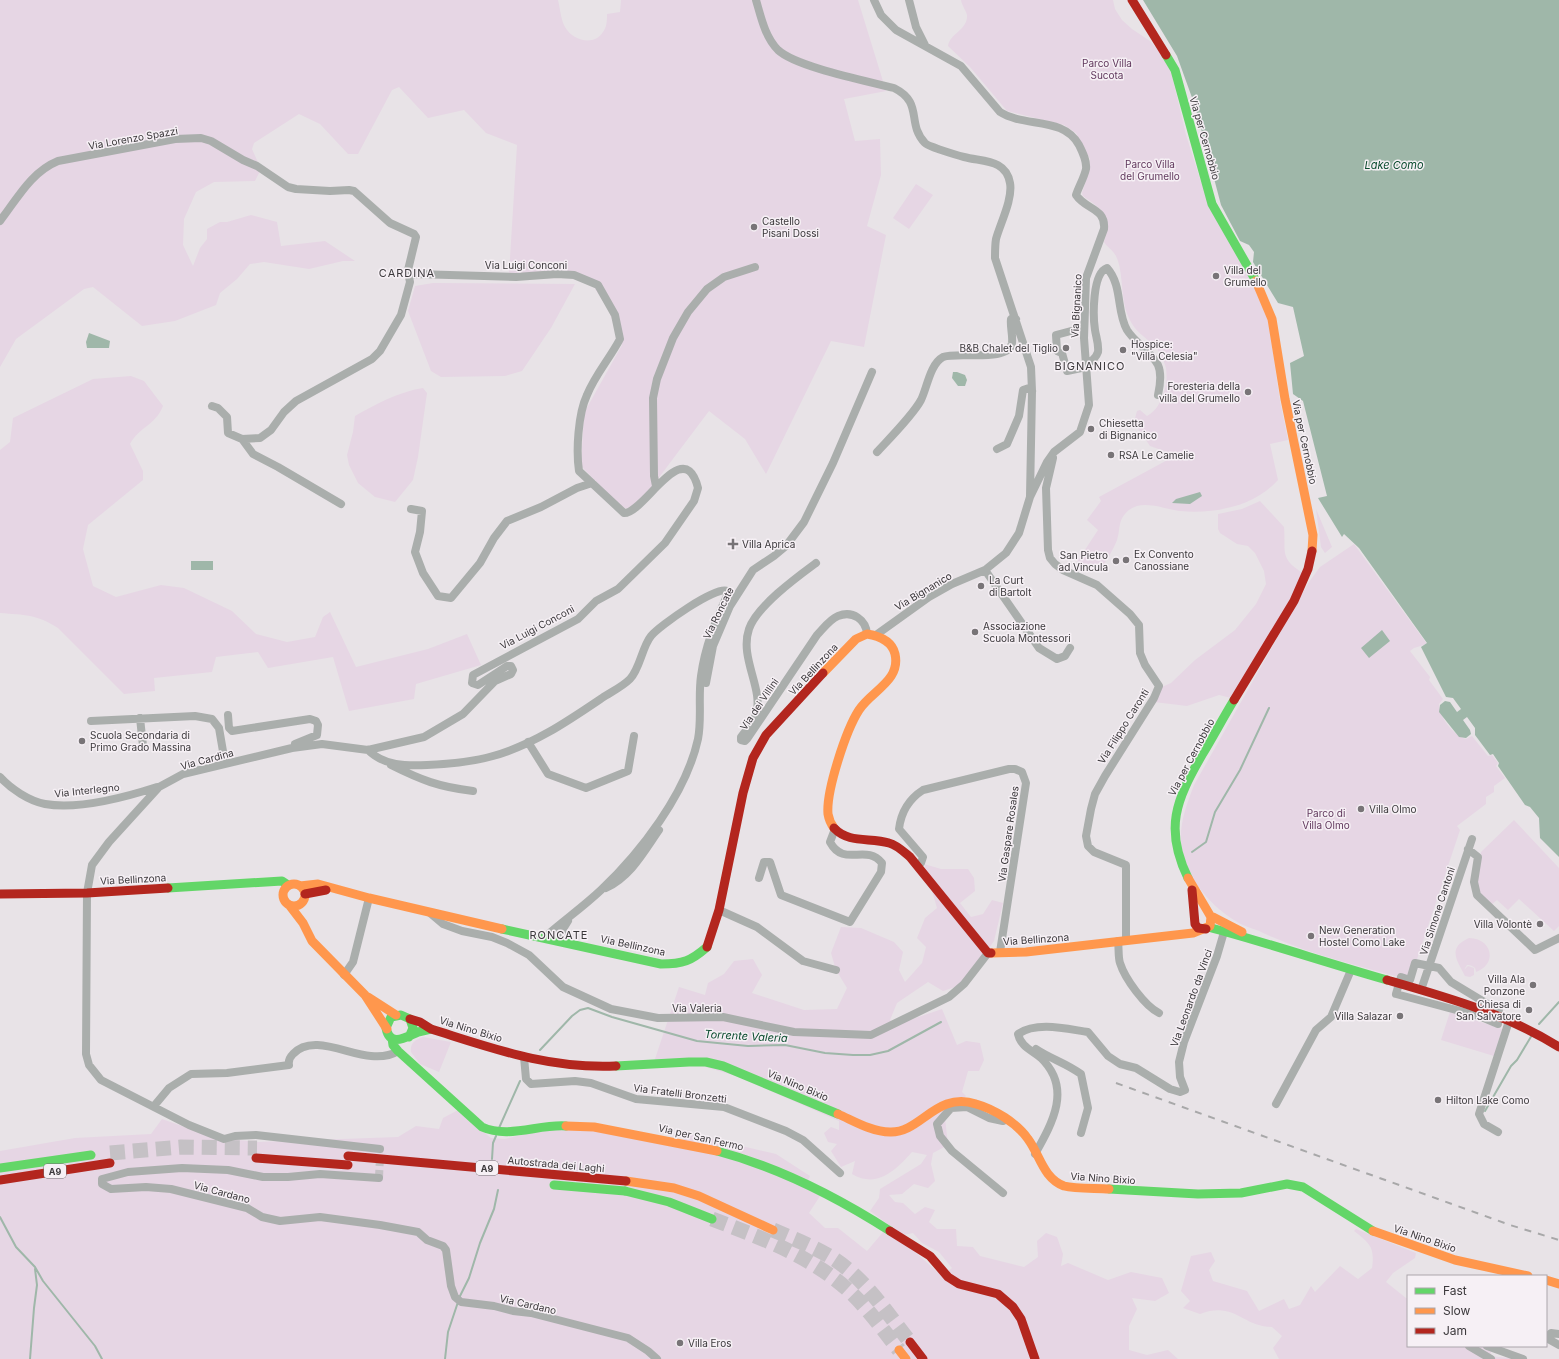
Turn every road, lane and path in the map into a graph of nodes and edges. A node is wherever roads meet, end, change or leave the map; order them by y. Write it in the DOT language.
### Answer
graph roads {
  1 [pos="756,0"];
  2 [pos="874,0"];
  3 [pos="909,0"];
  4 [pos="1132,0"];
  5 [pos="925,45"];
  6 [pos="0,221"];
  7 [pos="755,267"];
  8 [pos="409,277"];
  9 [pos="1016,320"];
  10 [pos="1071,331"];
  11 [pos="1086,366"];
  12 [pos="872,372"];
  13 [pos="1032,391"];
  14 [pos="1158,395"];
  15 [pos="212,406"];
  16 [pos="242,439"];
  17 [pos="998,449"];
  18 [pos="878,452"];
  19 [pos="1054,452"];
  20 [pos="592,483"];
  21 [pos="656,486"];
  22 [pos="1030,497"];
  23 [pos="341,504"];
  24 [pos="411,509"];
  25 [pos="816,563"];
  26 [pos="985,570"];
  27 [pos="871,634"];
  28 [pos="1070,648"];
  29 [pos="228,715"];
  30 [pos="140,718"];
  31 [pos="91,721"];
  32 [pos="634,736"];
  33 [pos="528,742"];
  34 [pos="143,746"];
  35 [pos="368,750"];
  36 [pos="255,758"];
  37 [pos="386,762"];
  38 [pos="225,763"];
  39 [pos="0,777"];
  40 [pos="159,787"];
  41 [pos="472,791"];
  42 [pos="835,829"];
  43 [pos="1472,839"];
  44 [pos="1468,849"];
  45 [pos="917,866"];
  46 [pos="759,878"];
  47 [pos="267,883"];
  48 [pos="1191,884"];
  49 [pos="288,885"];
  50 [pos="600,891"];
  51 [pos="87,893"];
  52 [pos="0,894"];
  53 [pos="302,894"];
  54 [pos="282,897"];
  55 [pos="368,898"];
  56 [pos="290,906"];
  57 [pos="719,910"];
  58 [pos="428,911"];
  59 [pos="574,912"];
  60 [pos="1210,914"];
  61 [pos="1194,918"];
  62 [pos="303,923"];
  63 [pos="1207,928"];
  64 [pos="1224,932"];
  65 [pos="1174,934"];
  66 [pos="545,937"];
  67 [pos="1559,938"];
  68 [pos="560,940"];
  69 [pos="1122,941"];
  70 [pos="1261,941"];
  71 [pos="1000,952"];
  72 [pos="988,953"];
  73 [pos="1429,966"];
  74 [pos="836,970"];
  75 [pos="1351,970"];
  76 [pos="344,974"];
  77 [pos="1399,984"];
  78 [pos="1421,990"];
  79 [pos="365,996"];
  80 [pos="1159,1013"];
  81 [pos="396,1015"];
  82 [pos="1498,1016"];
  83 [pos="410,1019"];
  84 [pos="1509,1021"];
  85 [pos="431,1028"];
  86 [pos="387,1029"];
  87 [pos="409,1037"];
  88 [pos="392,1038"];
  89 [pos="1020,1039"];
  90 [pos="1559,1047"];
  91 [pos="398,1051"];
  92 [pos="524,1057"];
  93 [pos="409,1060"];
  94 [pos="1276,1104"];
  95 [pos="154,1106"];
  96 [pos="1008,1122"];
  97 [pos="1498,1132"];
  98 [pos="1081,1133"];
  99 [pos="380,1149"];
  100 [pos="301,1152"];
  101 [pos="103,1154"];
  102 [pos="1035,1154"];
  103 [pos="256,1158"];
  104 [pos="348,1161"];
  105 [pos="110,1163"];
  106 [pos="0,1168"];
  107 [pos="419,1172"];
  108 [pos="840,1173"];
  109 [pos="379,1178"];
  110 [pos="0,1180"];
  111 [pos="546,1184"];
  112 [pos="1003,1193"];
  113 [pos="712,1219"];
  114 [pos="773,1230"];
  115 [pos="1523,1275"];
  116 [pos="1547,1280"];
  117 [pos="1559,1284"];
  118 [pos="1559,1334"];
  119 [pos="910,1342"];
  120 [pos="1559,1345"];
  121 [pos="1471,1347"];
  122 [pos="1490,1347"];
  123 [pos="899,1350"];
  124 [pos="657,1359"];
  125 [pos="906,1359"];
  126 [pos="923,1359"];
  127 [pos="1036,1359"];
  128 [pos="1491,1359"];
  129 [pos="1523,1359"];
  1 -- 9 [label="street"];
  2 -- 5 [label="street, Via Bignanico"];
  3 -- 5 [label="street"];
  4 -- 48 [label="main road, Via per Cernobbio"];
  5 -- 11 [label="street, Via Bignanico"];
  6 -- 8 [label="street, Via Lorenzo Spazzi"];
  7 -- 21 [label="street"];
  8 -- 16 [label="street"];
  8 -- 20 [label="street, Via Luigi Conconi"];
  9 -- 13 [label="street"];
  9 -- 18 [label="street"];
  10 -- 11 [label="street"];
  11 -- 14 [label="street"];
  11 -- 19 [label="street, Via Bignanico"];
  12 -- 50 [label="street, Via Roncate"];
  13 -- 17 [label="street"];
  13 -- 22 [label="street"];
  15 -- 16 [label="street"];
  16 -- 23 [label="street"];
  19 -- 22 [label="street, Via Bignanico"];
  19 -- 69 [label="street, Via Filippo Caronti"];
  20 -- 21 [label="street, Via Luigi Conconi"];
  20 -- 24 [label="street"];
  21 -- 35 [label="street, Via Luigi Conconi"];
  22 -- 26 [label="street, Via Bignanico"];
  25 -- 27 [label="street, Via dei Villini"];
  26 -- 27 [label="street, Via Bignanico"];
  26 -- 28 [label="street"];
  27 -- 42 [label="main road"];
  27 -- 57 [label="main road, Via Bellinzona"];
  29 -- 36 [label="street"];
  30 -- 31 [label="street"];
  30 -- 34 [label="street"];
  30 -- 38 [label="street"];
  32 -- 33 [label="street"];
  33 -- 37 [label="street"];
  33 -- 50 [label="street"];
  35 -- 36 [label="street, Via Cardina"];
  35 -- 37 [label="street"];
  36 -- 38 [label="street, Via Cardina"];
  37 -- 41 [label="street"];
  38 -- 40 [label="street, Via Cardina"];
  39 -- 40 [label="street, Via Interlegno"];
  40 -- 51 [label="street, Via Cardina"];
  42 -- 45 [label="main road"];
  42 -- 46 [label="street"];
  43 -- 44 [label="street, Via Simone Cantoni"];
  44 -- 67 [label="street"];
  44 -- 73 [label="street, Via Simone Cantoni"];
  45 -- 71 [label="street, Via Gaspare Rosales"];
  45 -- 72 [label="main road"];
  47 -- 49 [label="main road, Via Bellinzona"];
  47 -- 51 [label="main road, Via Bellinzona"];
  47 -- 54 [label="main road"];
  48 -- 60 [label="main road, Via per Cernobbio"];
  48 -- 61 [label="main road, Via per Cernobbio"];
  49 -- 53 [label="main road"];
  49 -- 54 [label="main road"];
  50 -- 59 [label="street"];
  51 -- 52 [label="main road, Via Bellinzona"];
  51 -- 95 [label="street"];
  53 -- 55 [label="main road, Via Bellinzona"];
  53 -- 56 [label="main road"];
  53 -- 62 [label="main road"];
  54 -- 56 [label="main road"];
  55 -- 58 [label="main road, Via Bellinzona"];
  55 -- 76 [label="street"];
  56 -- 62 [label="main road"];
  57 -- 68 [label="main road, Via Bellinzona"];
  57 -- 74 [label="street"];
  58 -- 66 [label="main road, Via Bellinzona"];
  58 -- 72 [label="street, Via Valeria"];
  59 -- 66 [label="street"];
  59 -- 68 [label="street"];
  60 -- 61 [label="main road"];
  60 -- 63 [label="main road"];
  60 -- 70 [label="main road"];
  61 -- 63 [label="main road"];
  61 -- 65 [label="main road, Via Bellinzona"];
  62 -- 76 [label="main road"];
  63 -- 64 [label="main road"];
  63 -- 65 [label="main road, Via Bellinzona"];
  64 -- 70 [label="main road"];
  64 -- 89 [label="street, Via Leonardo da Vinci"];
  65 -- 69 [label="main road, Via Bellinzona"];
  66 -- 68 [label="main road, Via Bellinzona"];
  69 -- 71 [label="main road, Via Bellinzona"];
  69 -- 80 [label="street"];
  70 -- 75 [label="main road"];
  71 -- 72 [label="main road, Via Bellinzona"];
  73 -- 77 [label="street"];
  73 -- 78 [label="street, Via Simone Cantoni"];
  73 -- 82 [label="street"];
  75 -- 77 [label="main road"];
  75 -- 94 [label="street"];
  76 -- 79 [label="main road"];
  77 -- 78 [label="main road"];
  77 -- 82 [label="street"];
  78 -- 82 [label="main road"];
  79 -- 81 [label="main road"];
  79 -- 86 [label="main road"];
  81 -- 83 [label="main road"];
  81 -- 86 [label="main road"];
  82 -- 84 [label="main road"];
  83 -- 85 [label="main road, Via Nino Bixio"];
  83 -- 87 [label="main road"];
  84 -- 90 [label="main road"];
  84 -- 97 [label="street"];
  85 -- 87 [label="main road, Via Nino Bixio"];
  85 -- 92 [label="main road, Via Nino Bixio"];
  86 -- 88 [label="main road"];
  87 -- 88 [label="main road"];
  87 -- 93 [label="main road"];
  88 -- 91 [label="main road, Via per San Fermo"];
  89 -- 98 [label="street"];
  89 -- 102 [label="street"];
  91 -- 93 [label="main road, Via per San Fermo"];
  91 -- 95 [label="street"];
  92 -- 96 [label="main road, Via Nino Bixio"];
  92 -- 108 [label="street, Via Fratelli Bronzetti"];
  93 -- 127 [label="main road, Via per San Fermo"];
  95 -- 99 [label="street"];
  96 -- 102 [label="main road, Via Nino Bixio"];
  96 -- 112 [label="street"];
  100 -- 104 [label="main road, Autostrada dei Laghi / A9"];
  101 -- 106 [label="main road, A9"];
  102 -- 115 [label="main road, Via Nino Bixio"];
  103 -- 104 [label="main road, Autostrada dei Laghi / A9"];
  104 -- 107 [label="main road, Autostrada dei Laghi / A9"];
  104 -- 114 [label="main road, Autostrada dei Laghi / A9, bridge"];
  105 -- 110 [label="main road, A9"];
  109 -- 124 [label="street, Via Cardano"];
  111 -- 113 [label="main road, Autostrada dei Laghi, bridge"];
  116 -- 117 [label="main road"];
  118 -- 120 [label="street"];
  119 -- 126 [label="main road"];
  121 -- 128 [label="street"];
  122 -- 129 [label="street"];
  123 -- 125 [label="main road"];
}
